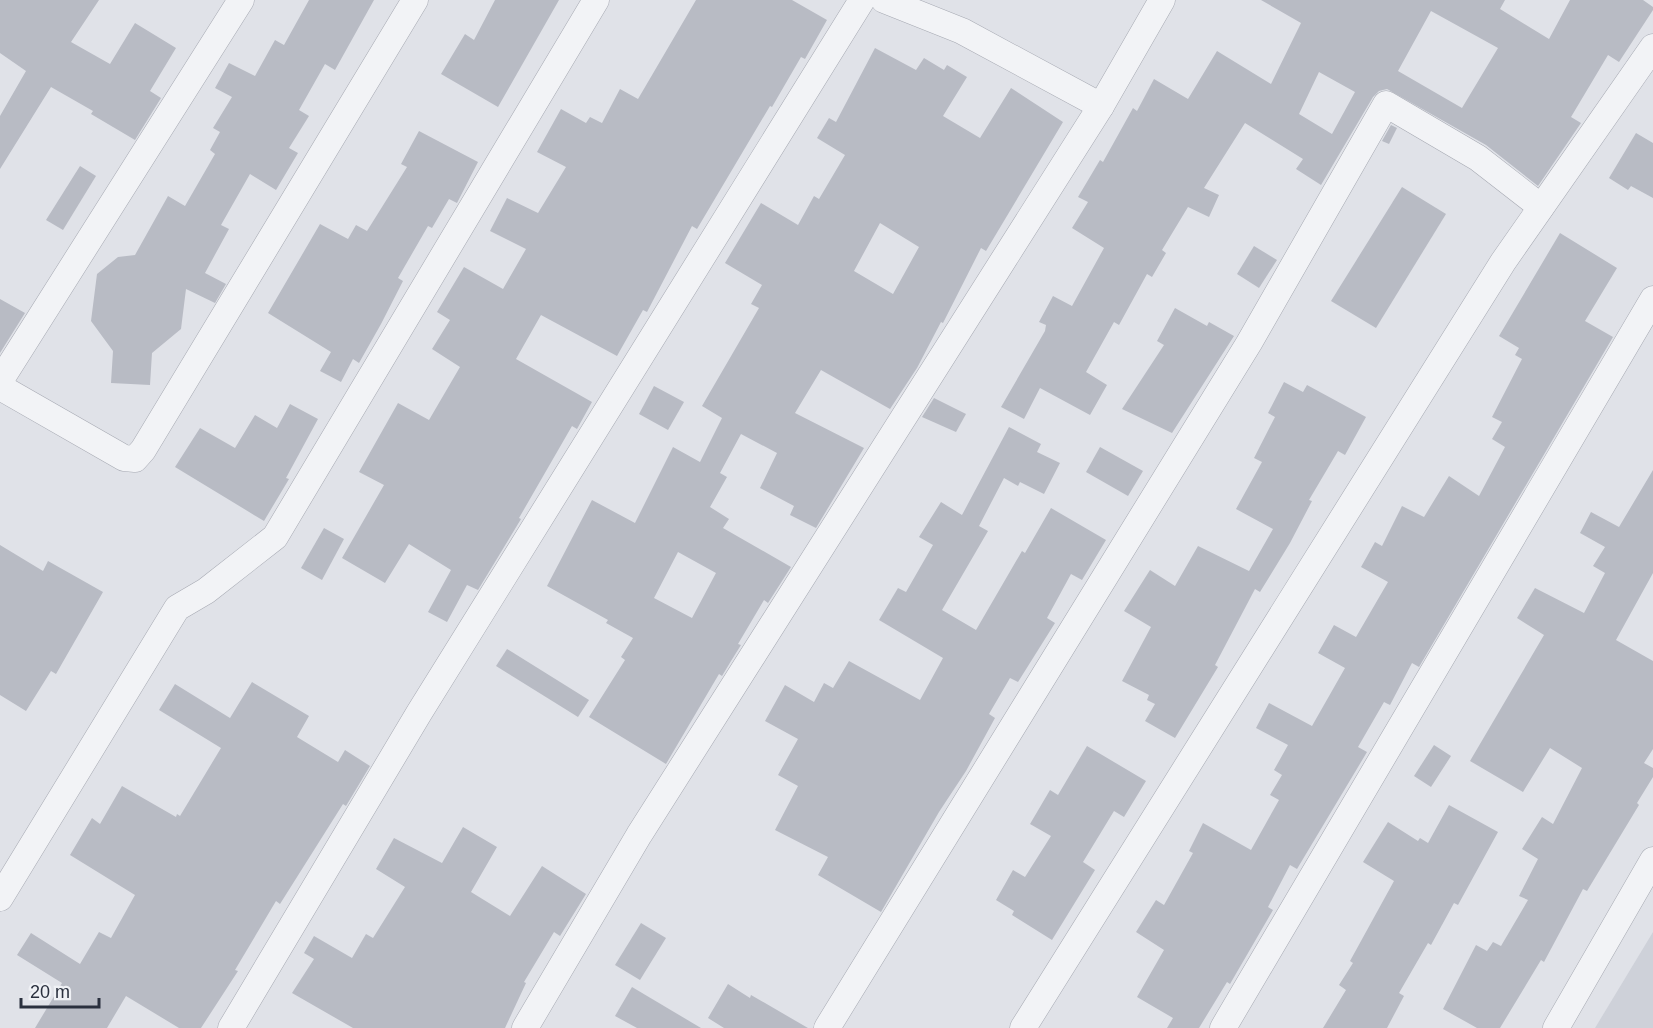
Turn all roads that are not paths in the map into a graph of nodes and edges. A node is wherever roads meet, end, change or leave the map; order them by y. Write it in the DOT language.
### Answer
graph roads {
  1 [pos="241,0"];
  2 [pos="415,0"];
  3 [pos="596,0"];
  4 [pos="862,0"];
  5 [pos="884,0"];
  6 [pos="1162,0"];
  7 [pos="1653,47"];
  8 [pos="1101,106"];
  9 [pos="1541,207"];
  10 [pos="1653,298"];
  11 [pos="0,381"];
  12 [pos="0,387"];
  13 [pos="1653,860"];
  14 [pos="0,898"];
  15 [pos="231,1028"];
  16 [pos="525,1028"];
  17 [pos="827,1028"];
  18 [pos="1023,1028"];
  19 [pos="1223,1028"];
  20 [pos="1556,1028"];
  1 -- 11 [label="street"];
  2 -- 12 [label="street"];
  3 -- 14 [label="street"];
  4 -- 15 [label="street"];
  5 -- 8 [label="street"];
  6 -- 8 [label="street"];
  7 -- 9 [label="street"];
  8 -- 16 [label="street"];
  9 -- 17 [label="street"];
  9 -- 18 [label="street"];
  10 -- 19 [label="street"];
  13 -- 20 [label="street"];
}
